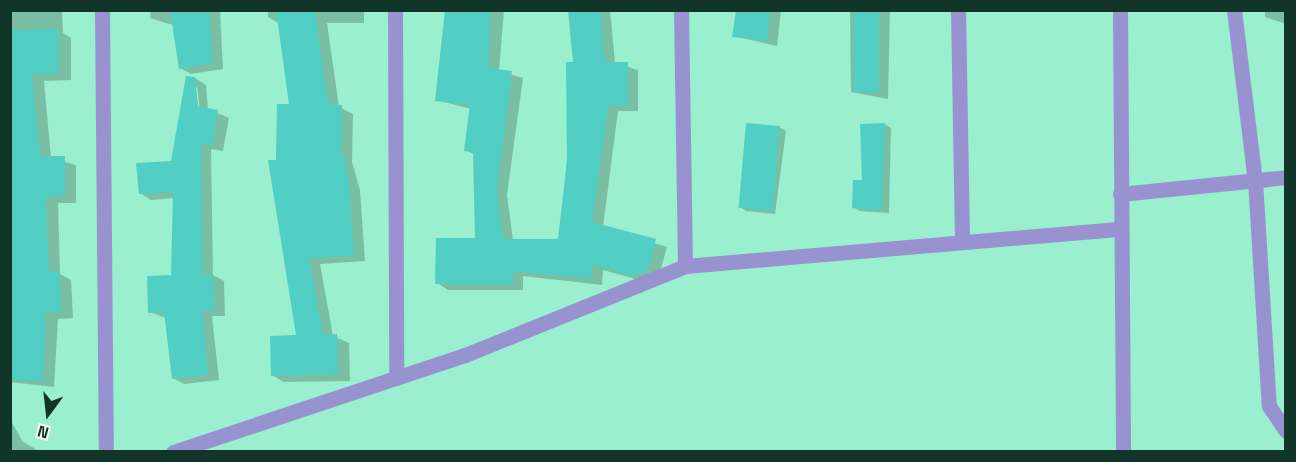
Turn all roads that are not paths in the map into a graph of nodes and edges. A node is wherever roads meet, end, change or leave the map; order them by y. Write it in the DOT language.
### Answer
graph roads {
  1 [pos="102,10"];
  2 [pos="395,10"];
  3 [pos="681,10"];
  4 [pos="958,10"];
  5 [pos="1120,10"];
  6 [pos="1234,10"];
  7 [pos="1286,177"];
  8 [pos="1255,180"];
  9 [pos="1120,194"];
  10 [pos="1120,229"];
  11 [pos="962,241"];
  12 [pos="685,266"];
  13 [pos="396,378"];
  14 [pos="1286,431"];
  15 [pos="106,452"];
  16 [pos="173,452"];
  17 [pos="1123,452"];
  1 -- 15 [label="street"];
  2 -- 13 [label="street"];
  3 -- 12 [label="street"];
  4 -- 11 [label="street"];
  5 -- 9 [label="street"];
  6 -- 8 [label="street"];
  7 -- 8 [label="street"];
  8 -- 9 [label="street"];
  8 -- 14 [label="street"];
  9 -- 10 [label="street"];
  10 -- 11 [label="street"];
  10 -- 17 [label="street"];
  11 -- 12 [label="street"];
  12 -- 13 [label="street"];
  13 -- 16 [label="street"];
}
